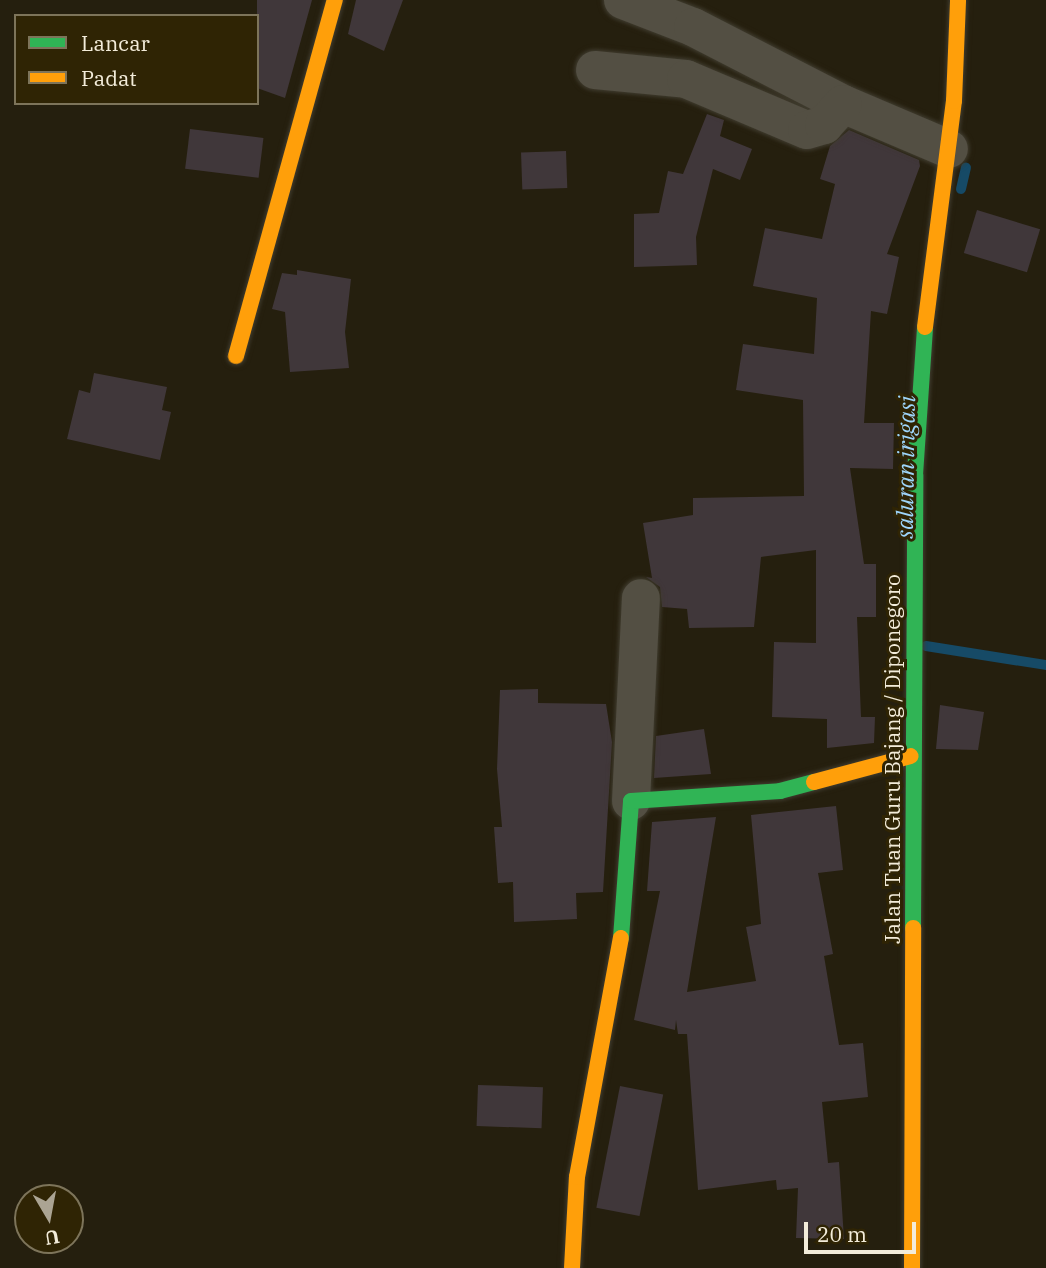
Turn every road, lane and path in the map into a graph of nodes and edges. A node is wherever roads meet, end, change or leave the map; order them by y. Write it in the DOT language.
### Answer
graph roads {
  1 [pos="335,0"];
  2 [pos="623,0"];
  3 [pos="958,0"];
  4 [pos="595,70"];
  5 [pos="843,104"];
  6 [pos="949,149"];
  7 [pos="236,356"];
  8 [pos="641,598"];
  9 [pos="911,756"];
  10 [pos="631,801"];
  11 [pos="572,1268"];
  12 [pos="912,1268"];
  1 -- 7 [label="street"];
  2 -- 5 [label="street"];
  3 -- 6 [label="street, Jalan Tuan Guru Bajang / Diponegoro"];
  4 -- 5 [label="street"];
  5 -- 6 [label="street"];
  6 -- 9 [label="street, Jalan Tuan Guru Bajang / Diponegoro"];
  8 -- 10 [label="street"];
  9 -- 10 [label="street"];
  9 -- 12 [label="street, Jalan Tuan Guru Bajang / Diponegoro"];
  10 -- 11 [label="street"];
}
